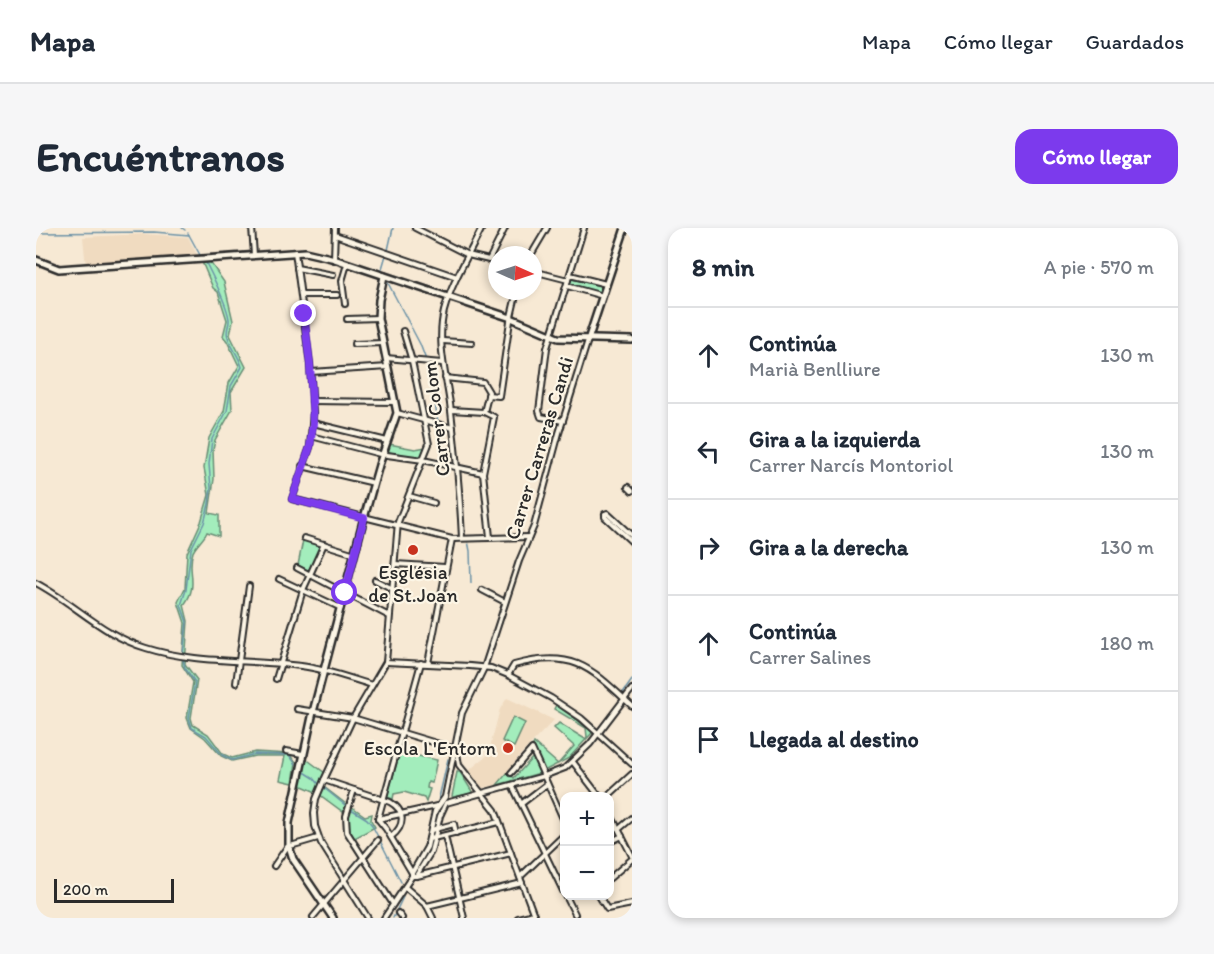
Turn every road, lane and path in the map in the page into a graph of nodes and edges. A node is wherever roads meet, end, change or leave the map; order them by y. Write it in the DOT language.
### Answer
graph roads {
  1 [pos="252,228"];
  2 [pos="335,228"];
  3 [pos="415,228"];
  4 [pos="482,228"];
  5 [pos="505,228"];
  6 [pos="547,228"];
  7 [pos="584,228"];
  8 [pos="625,228"];
  9 [pos="335,235"];
  10 [pos="496,246"];
  11 [pos="536,246"];
  12 [pos="295,252"];
  13 [pos="254,255"];
  14 [pos="468,255"];
  15 [pos="334,259"];
  16 [pos="36,260"];
  17 [pos="488,260"];
  18 [pos="347,264"];
  19 [pos="297,268"];
  20 [pos="542,273"];
  21 [pos="333,275"];
  22 [pos="384,276"];
  23 [pos="457,277"];
  24 [pos="569,278"];
  25 [pos="607,284"];
  26 [pos="567,286"];
  27 [pos="337,294"];
  28 [pos="301,295"];
  29 [pos="603,296"];
  30 [pos="448,298"];
  31 [pos="515,300"];
  32 [pos="345,304"];
  33 [pos="378,318"];
  34 [pos="511,318"];
  35 [pos="347,319"];
  36 [pos="403,331"];
  37 [pos="551,336"];
  38 [pos="588,340"];
  39 [pos="632,340"];
  40 [pos="443,341"];
  41 [pos="383,343"];
  42 [pos="472,343"];
  43 [pos="354,344"];
  44 [pos="386,358"];
  45 [pos="412,361"];
  46 [pos="443,363"];
  47 [pos="388,367"];
  48 [pos="310,372"];
  49 [pos="445,378"];
  50 [pos="488,395"];
  51 [pos="312,401"];
  52 [pos="396,402"];
  53 [pos="451,410"];
  54 [pos="484,412"];
  55 [pos="397,413"];
  56 [pos="425,420"];
  57 [pos="563,421"];
  58 [pos="313,423"];
  59 [pos="453,428"];
  60 [pos="311,436"];
  61 [pos="387,441"];
  62 [pos="383,453"];
  63 [pos="423,460"];
  64 [pos="302,466"];
  65 [pos="457,469"];
  66 [pos="483,473"];
  67 [pos="374,483"];
  68 [pos="628,487"];
  69 [pos="632,491"];
  70 [pos="409,496"];
  71 [pos="434,503"];
  72 [pos="364,518"];
  73 [pos="398,527"];
  74 [pos="632,536"];
  75 [pos="490,537"];
  76 [pos="529,537"];
  77 [pos="304,538"];
  78 [pos="462,538"];
  79 [pos="452,539"];
  80 [pos="632,542"];
  81 [pos="324,544"];
  82 [pos="355,554"];
  83 [pos="395,564"];
  84 [pos="445,567"];
  85 [pos="297,568"];
  86 [pos="310,574"];
  87 [pos="279,579"];
  88 [pos="375,580"];
  89 [pos="36,583"];
  90 [pos="249,586"];
  91 [pos="393,589"];
  92 [pos="303,590"];
  93 [pos="482,590"];
  94 [pos="345,593"];
  95 [pos="505,602"];
  96 [pos="342,608"];
  97 [pos="389,616"];
  98 [pos="239,662"];
  99 [pos="386,662"];
  100 [pos="421,663"];
  101 [pos="428,663"];
  102 [pos="281,664"];
  103 [pos="484,668"];
  104 [pos="324,671"];
  105 [pos="508,675"];
  106 [pos="276,679"];
  107 [pos="236,682"];
  108 [pos="372,686"];
  109 [pos="632,689"];
  110 [pos="624,699"];
  111 [pos="632,706"];
  112 [pos="297,709"];
  113 [pos="313,712"];
  114 [pos="353,718"];
  115 [pos="403,732"];
  116 [pos="599,733"];
  117 [pos="456,748"];
  118 [pos="286,751"];
  119 [pos="303,754"];
  120 [pos="573,762"];
  121 [pos="632,764"];
  122 [pos="452,768"];
  123 [pos="463,770"];
  124 [pos="511,773"];
  125 [pos="632,774"];
  126 [pos="544,776"];
  127 [pos="324,780"];
  128 [pos="547,784"];
  129 [pos="512,785"];
  130 [pos="354,790"];
  131 [pos="596,792"];
  132 [pos="612,792"];
  133 [pos="481,794"];
  134 [pos="446,797"];
  135 [pos="383,800"];
  136 [pos="449,802"];
  137 [pos="521,804"];
  138 [pos="438,807"];
  139 [pos="560,812"];
  140 [pos="401,814"];
  141 [pos="632,818"];
  142 [pos="378,819"];
  143 [pos="499,822"];
  144 [pos="614,822"];
  145 [pos="440,828"];
  146 [pos="431,830"];
  147 [pos="619,830"];
  148 [pos="456,833"];
  149 [pos="445,836"];
  150 [pos="622,836"];
  151 [pos="391,837"];
  152 [pos="318,838"];
  153 [pos="435,838"];
  154 [pos="560,839"];
  155 [pos="378,840"];
  156 [pos="429,840"];
  157 [pos="614,840"];
  158 [pos="290,846"];
  159 [pos="545,852"];
  160 [pos="511,854"];
  161 [pos="632,857"];
  162 [pos="362,858"];
  163 [pos="274,867"];
  164 [pos="452,867"];
  165 [pos="614,873"];
  166 [pos="413,875"];
  167 [pos="520,877"];
  168 [pos="343,880"];
  169 [pos="522,884"];
  170 [pos="560,884"];
  171 [pos="405,887"];
  172 [pos="460,899"];
  173 [pos="568,900"];
  174 [pos="601,900"];
  175 [pos="324,904"];
  176 [pos="393,904"];
  177 [pos="632,904"];
  178 [pos="427,906"];
  179 [pos="398,913"];
  180 [pos="575,914"];
  181 [pos="534,916"];
  182 [pos="313,917"];
  183 [pos="333,918"];
  184 [pos="368,918"];
  185 [pos="384,918"];
  186 [pos="402,918"];
  187 [pos="433,918"];
  188 [pos="465,918"];
  189 [pos="518,918"];
  1 -- 13 [label="street"];
  2 -- 9 [label="street"];
  3 -- 14 [label="street"];
  4 -- 14 [label="street, Carrer Colom"];
  5 -- 10 [label="street"];
  6 -- 11 [label="street"];
  7 -- 24 [label="street"];
  8 -- 25 [label="street"];
  9 -- 15 [label="street"];
  9 -- 23 [label="street"];
  12 -- 13 [label="street"];
  12 -- 15 [label="street"];
  12 -- 19 [label="street"];
  13 -- 16 [label="street"];
  14 -- 17 [label="street"];
  14 -- 23 [label="street, Carrer Colom"];
  15 -- 18 [label="street"];
  18 -- 22 [label="street"];
  18 -- 32 [label="street"];
  19 -- 21 [label="street"];
  19 -- 28 [label="street"];
  20 -- 24 [label="street"];
  22 -- 30 [label="street"];
  22 -- 33 [label="street"];
  23 -- 30 [label="street, Carrer Colom"];
  24 -- 25 [label="street"];
  24 -- 26 [label="street"];
  25 -- 29 [label="street"];
  26 -- 29 [label="street"];
  26 -- 37 [label="street"];
  27 -- 28 [label="street"];
  28 -- 48 [label="street"];
  29 -- 38 [label="street"];
  30 -- 34 [label="street"];
  30 -- 40 [label="street, Carrer Colom"];
  31 -- 34 [label="street"];
  33 -- 35 [label="street"];
  33 -- 41 [label="street"];
  34 -- 37 [label="street"];
  34 -- 50 [label="street"];
  36 -- 45 [label="street"];
  37 -- 38 [label="street"];
  37 -- 57 [label="street"];
  38 -- 39 [label="street"];
  38 -- 57 [label="street, Carrer Carreras Candi"];
  40 -- 42 [label="street"];
  40 -- 46 [label="street, Carrer Colom"];
  41 -- 43 [label="street"];
  41 -- 44 [label="street"];
  44 -- 45 [label="street"];
  44 -- 47 [label="street"];
  45 -- 46 [label="street"];
  45 -- 56 [label="street"];
  46 -- 49 [label="street, Carrer Colom"];
  47 -- 48 [label="street"];
  47 -- 52 [label="street"];
  48 -- 51 [label="street"];
  49 -- 50 [label="street"];
  49 -- 53 [label="street, Carrer Colom"];
  50 -- 54 [label="street"];
  51 -- 52 [label="street"];
  51 -- 58 [label="street"];
  52 -- 55 [label="street"];
  53 -- 54 [label="street"];
  53 -- 59 [label="street, Carrer Colom"];
  54 -- 66 [label="street"];
  55 -- 56 [label="street"];
  55 -- 61 [label="street"];
  56 -- 59 [label="street"];
  56 -- 63 [label="street"];
  57 -- 76 [label="street, Carrer Carreras Candi"];
  58 -- 60 [label="street"];
  58 -- 61 [label="street"];
  59 -- 65 [label="street, Carrer Colom"];
  60 -- 62 [label="street"];
  60 -- 64 [label="street"];
  61 -- 62 [label="street"];
  62 -- 63 [label="street"];
  62 -- 67 [label="street"];
  63 -- 65 [label="street"];
  63 -- 70 [label="street"];
  64 -- 67 [label="street"];
  64 -- 72 [label="street"];
  65 -- 66 [label="street"];
  65 -- 78 [label="street, Carrer Colom"];
  66 -- 75 [label="street"];
  67 -- 72 [label="street"];
  68 -- 69 [label="street"];
  70 -- 71 [label="street"];
  70 -- 73 [label="street"];
  72 -- 73 [label="street"];
  72 -- 82 [label="street"];
  73 -- 79 [label="street"];
  73 -- 83 [label="street"];
  74 -- 80 [label="street"];
  75 -- 76 [label="street"];
  75 -- 78 [label="street"];
  76 -- 95 [label="street, Carrer Carreras Candi"];
  77 -- 81 [label="street"];
  78 -- 79 [label="street"];
  79 -- 84 [label="street"];
  81 -- 82 [label="street"];
  81 -- 86 [label="street"];
  82 -- 94 [label="street"];
  83 -- 84 [label="street"];
  83 -- 91 [label="street"];
  84 -- 101 [label="street"];
  85 -- 86 [label="street"];
  86 -- 92 [label="street"];
  86 -- 94 [label="street"];
  87 -- 92 [label="street"];
  88 -- 91 [label="street"];
  89 -- 98 [label="street"];
  90 -- 98 [label="street"];
  91 -- 97 [label="street"];
  92 -- 96 [label="street"];
  92 -- 102 [label="street"];
  93 -- 95 [label="street"];
  94 -- 96 [label="street"];
  94 -- 97 [label="street"];
  95 -- 103 [label="street, Carrer Carreras Candi"];
  96 -- 104 [label="street"];
  97 -- 99 [label="street"];
  98 -- 102 [label="street"];
  98 -- 107 [label="street"];
  99 -- 100 [label="street"];
  99 -- 108 [label="street"];
  100 -- 101 [label="street"];
  100 -- 115 [label="street"];
  101 -- 103 [label="street"];
  102 -- 104 [label="street"];
  102 -- 106 [label="street"];
  103 -- 105 [label="street"];
  103 -- 117 [label="street, Carrer Carreras Candi"];
  104 -- 108 [label="street"];
  104 -- 113 [label="street"];
  105 -- 110 [label="street"];
  105 -- 116 [label="street"];
  108 -- 114 [label="street"];
  109 -- 110 [label="street"];
  110 -- 111 [label="street"];
  110 -- 116 [label="street"];
  112 -- 113 [label="street"];
  113 -- 114 [label="street"];
  113 -- 119 [label="street"];
  114 -- 115 [label="street"];
  114 -- 127 [label="street"];
  115 -- 117 [label="street"];
  115 -- 135 [label="street"];
  116 -- 120 [label="street"];
  116 -- 121 [label="street"];
  117 -- 122 [label="street, Carrer Carreras Candi"];
  117 -- 123 [label="street"];
  118 -- 119 [label="street"];
  119 -- 158 [label="street"];
  120 -- 126 [label="street"];
  120 -- 131 [label="street"];
  122 -- 123 [label="street"];
  122 -- 134 [label="street, Carrer Carreras Candi"];
  123 -- 133 [label="street"];
  124 -- 126 [label="street"];
  125 -- 132 [label="street"];
  126 -- 128 [label="street"];
  126 -- 129 [label="street"];
  127 -- 130 [label="street"];
  127 -- 152 [label="street"];
  128 -- 137 [label="street"];
  128 -- 139 [label="street"];
  129 -- 133 [label="street"];
  129 -- 137 [label="street"];
  130 -- 135 [label="street"];
  130 -- 162 [label="street"];
  133 -- 136 [label="street"];
  133 -- 143 [label="street"];
  134 -- 136 [label="street"];
  134 -- 138 [label="street"];
  135 -- 140 [label="street"];
  135 -- 142 [label="street"];
  136 -- 138 [label="street"];
  137 -- 159 [label="street"];
  138 -- 140 [label="street"];
  138 -- 145 [label="street"];
  138 -- 146 [label="street"];
  140 -- 142 [label="street"];
  140 -- 151 [label="street"];
  141 -- 147 [label="street"];
  142 -- 151 [label="street"];
  143 -- 148 [label="street"];
  143 -- 160 [label="street"];
  144 -- 147 [label="street"];
  145 -- 146 [label="street"];
  145 -- 148 [label="street"];
  145 -- 153 [label="street"];
  146 -- 156 [label="street"];
  147 -- 150 [label="street"];
  148 -- 149 [label="street"];
  149 -- 153 [label="street"];
  149 -- 164 [label="street"];
  150 -- 157 [label="street"];
  150 -- 161 [label="street"];
  151 -- 166 [label="street"];
  152 -- 158 [label="street"];
  152 -- 168 [label="street"];
  153 -- 156 [label="street"];
  153 -- 166 [label="street"];
  154 -- 159 [label="street"];
  155 -- 162 [label="street"];
  156 -- 166 [label="street"];
  158 -- 163 [label="street"];
  158 -- 175 [label="street"];
  159 -- 167 [label="street"];
  159 -- 170 [label="street"];
  160 -- 164 [label="street"];
  160 -- 167 [label="street"];
  161 -- 165 [label="street"];
  162 -- 168 [label="street"];
  162 -- 176 [label="street"];
  164 -- 166 [label="street"];
  164 -- 172 [label="street"];
  166 -- 171 [label="street"];
  167 -- 169 [label="street"];
  168 -- 175 [label="street"];
  168 -- 184 [label="street"];
  169 -- 172 [label="street"];
  169 -- 181 [label="street"];
  171 -- 176 [label="street"];
  171 -- 178 [label="street"];
  172 -- 178 [label="street"];
  172 -- 188 [label="street"];
  173 -- 180 [label="street"];
  174 -- 177 [label="street"];
  175 -- 182 [label="street"];
  175 -- 183 [label="street"];
  176 -- 185 [label="street"];
  178 -- 187 [label="street"];
  179 -- 186 [label="street"];
  181 -- 189 [label="street"];
}
